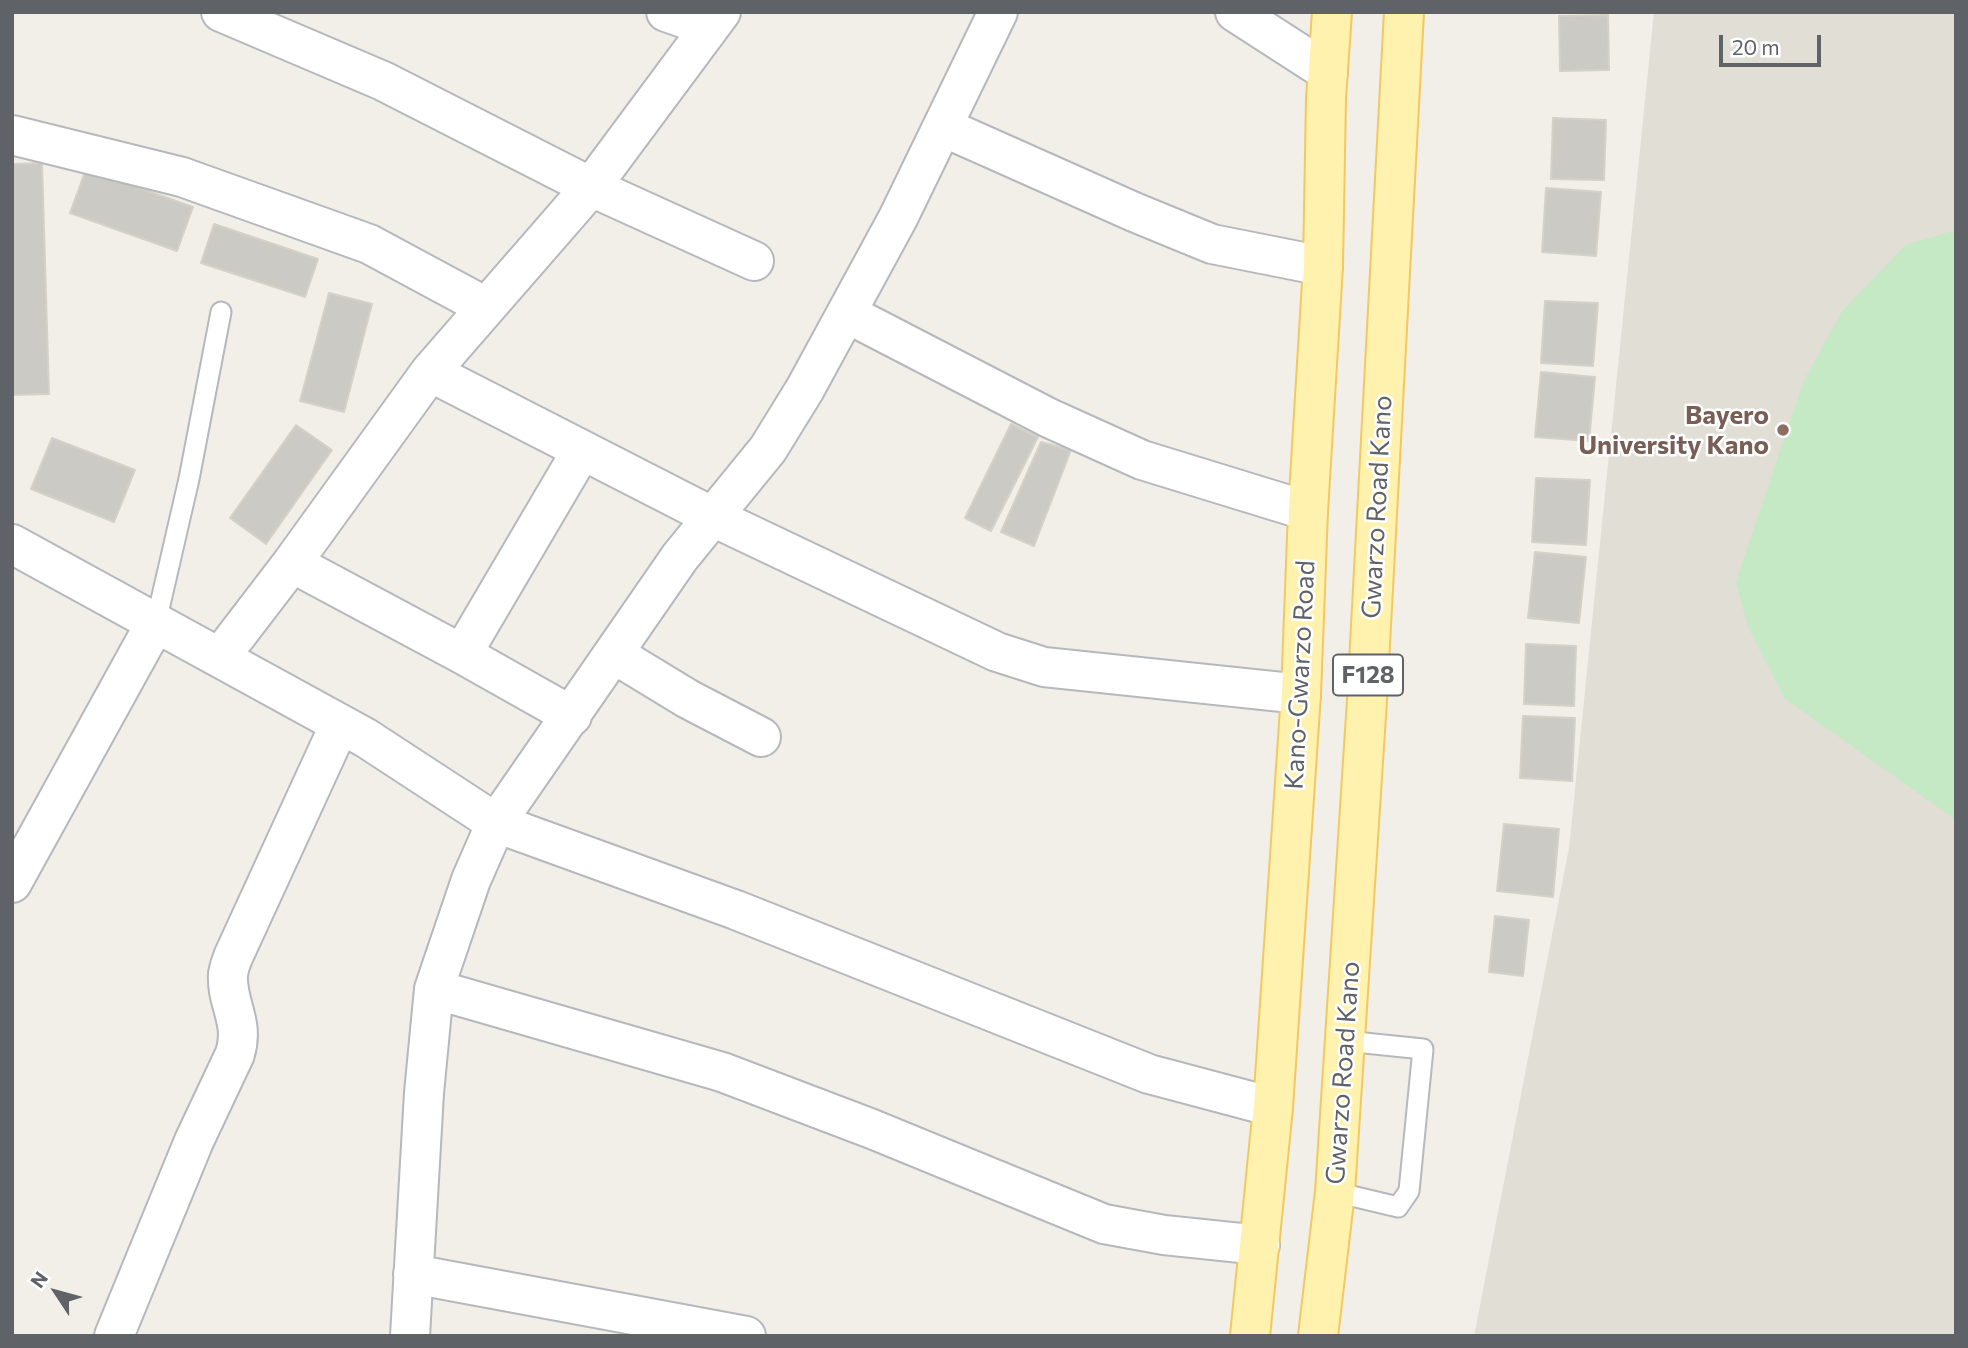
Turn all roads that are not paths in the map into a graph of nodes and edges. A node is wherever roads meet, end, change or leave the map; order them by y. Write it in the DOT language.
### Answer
graph roads {
  1 [pos="221,12"];
  2 [pos="666,12"];
  3 [pos="1235,12"];
  4 [pos="1332,12"];
  5 [pos="1404,12"];
  6 [pos="984,17"];
  7 [pos="715,20"];
  8 [pos="1328,72"];
  9 [pos="943,127"];
  10 [pos="12,135"];
  11 [pos="591,187"];
  12 [pos="754,261"];
  13 [pos="1323,266"];
  14 [pos="486,307"];
  15 [pos="221,312"];
  16 [pos="848,314"];
  17 [pos="430,372"];
  18 [pos="582,450"];
  19 [pos="1308,511"];
  20 [pos="713,517"];
  21 [pos="12,544"];
  22 [pos="292,564"];
  23 [pos="156,622"];
  24 [pos="462,654"];
  25 [pos="614,654"];
  26 [pos="220,657"];
  27 [pos="1301,694"];
  28 [pos="572,716"];
  29 [pos="340,724"];
  30 [pos="761,737"];
  31 [pos="496,823"];
  32 [pos="12,883"];
  33 [pos="434,989"];
  34 [pos="1345,1041"];
  35 [pos="1273,1107"];
  36 [pos="1335,1192"];
  37 [pos="1260,1245"];
  38 [pos="413,1274"];
  39 [pos="114,1336"];
  40 [pos="410,1336"];
  41 [pos="746,1336"];
  42 [pos="1250,1336"];
  43 [pos="1318,1336"];
  1 -- 11 [label="street"];
  2 -- 7 [label="street"];
  3 -- 8 [label="street"];
  4 -- 8 [label="main road, Kano-Gwarzo Road / F128"];
  5 -- 34 [label="main road, Gwarzo Road Kano / F128"];
  6 -- 9 [label="street"];
  7 -- 11 [label="street"];
  8 -- 13 [label="main road, Kano-Gwarzo Road / F128"];
  9 -- 13 [label="street"];
  9 -- 16 [label="street"];
  10 -- 14 [label="street"];
  11 -- 12 [label="street"];
  11 -- 14 [label="street"];
  13 -- 19 [label="main road, Kano-Gwarzo Road / F128"];
  14 -- 17 [label="street"];
  15 -- 23 [label="lane"];
  16 -- 19 [label="street"];
  16 -- 20 [label="street"];
  17 -- 18 [label="street"];
  17 -- 22 [label="street"];
  18 -- 20 [label="street"];
  18 -- 24 [label="street"];
  19 -- 27 [label="main road, Kano-Gwarzo Road / F128"];
  20 -- 25 [label="street"];
  20 -- 27 [label="street"];
  21 -- 23 [label="street"];
  22 -- 24 [label="street"];
  22 -- 26 [label="street"];
  23 -- 26 [label="street"];
  23 -- 32 [label="street"];
  24 -- 28 [label="street"];
  25 -- 28 [label="street"];
  25 -- 30 [label="street"];
  26 -- 29 [label="street"];
  27 -- 35 [label="main road, Kano-Gwarzo Road / F128"];
  28 -- 31 [label="street"];
  29 -- 31 [label="street"];
  29 -- 39 [label="street"];
  31 -- 33 [label="street"];
  31 -- 35 [label="street"];
  33 -- 37 [label="street"];
  33 -- 38 [label="street"];
  34 -- 36 [label="main road, Gwarzo Road Kano / F128"];
  34 -- 36 [label="lane"];
  35 -- 37 [label="main road, Kano-Gwarzo Road / F128"];
  36 -- 43 [label="main road, Gwarzo Road Kano / F128"];
  37 -- 42 [label="main road, Kano-Gwarzo Road / F128"];
  38 -- 40 [label="street"];
  38 -- 41 [label="street"];
}
